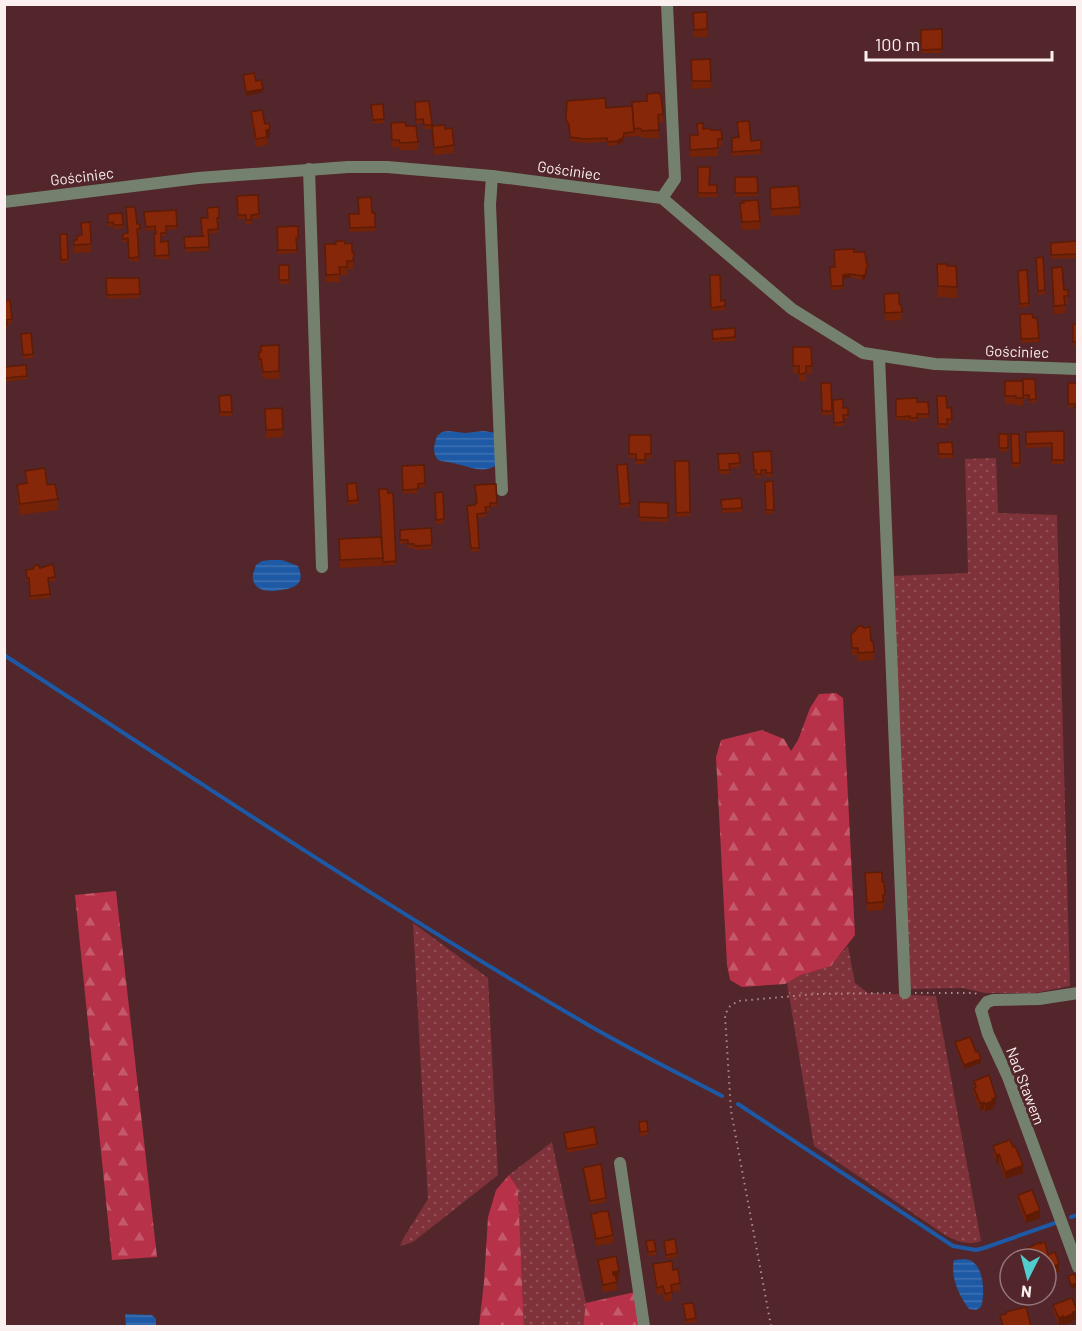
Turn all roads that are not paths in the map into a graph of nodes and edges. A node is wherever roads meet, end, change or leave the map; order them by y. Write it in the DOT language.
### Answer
graph roads {
  1 [pos="668,4"];
  2 [pos="309,169"];
  3 [pos="492,176"];
  4 [pos="662,198"];
  5 [pos="4,202"];
  6 [pos="879,356"];
  7 [pos="1077,369"];
  8 [pos="502,490"];
  9 [pos="322,567"];
  10 [pos="905,993"];
  11 [pos="1077,993"];
  12 [pos="621,1163"];
  13 [pos="1077,1267"];
  14 [pos="644,1326"];
  1 -- 4 [label="street"];
  2 -- 3 [label="street, Gościniec"];
  2 -- 5 [label="street, Gościniec"];
  2 -- 9 [label="street"];
  3 -- 4 [label="street, Gościniec"];
  3 -- 8 [label="street"];
  4 -- 6 [label="street, Gościniec"];
  6 -- 7 [label="street, Gościniec"];
  6 -- 10 [label="street"];
  11 -- 13 [label="street, Nad Stawem"];
  12 -- 14 [label="street"];
}
